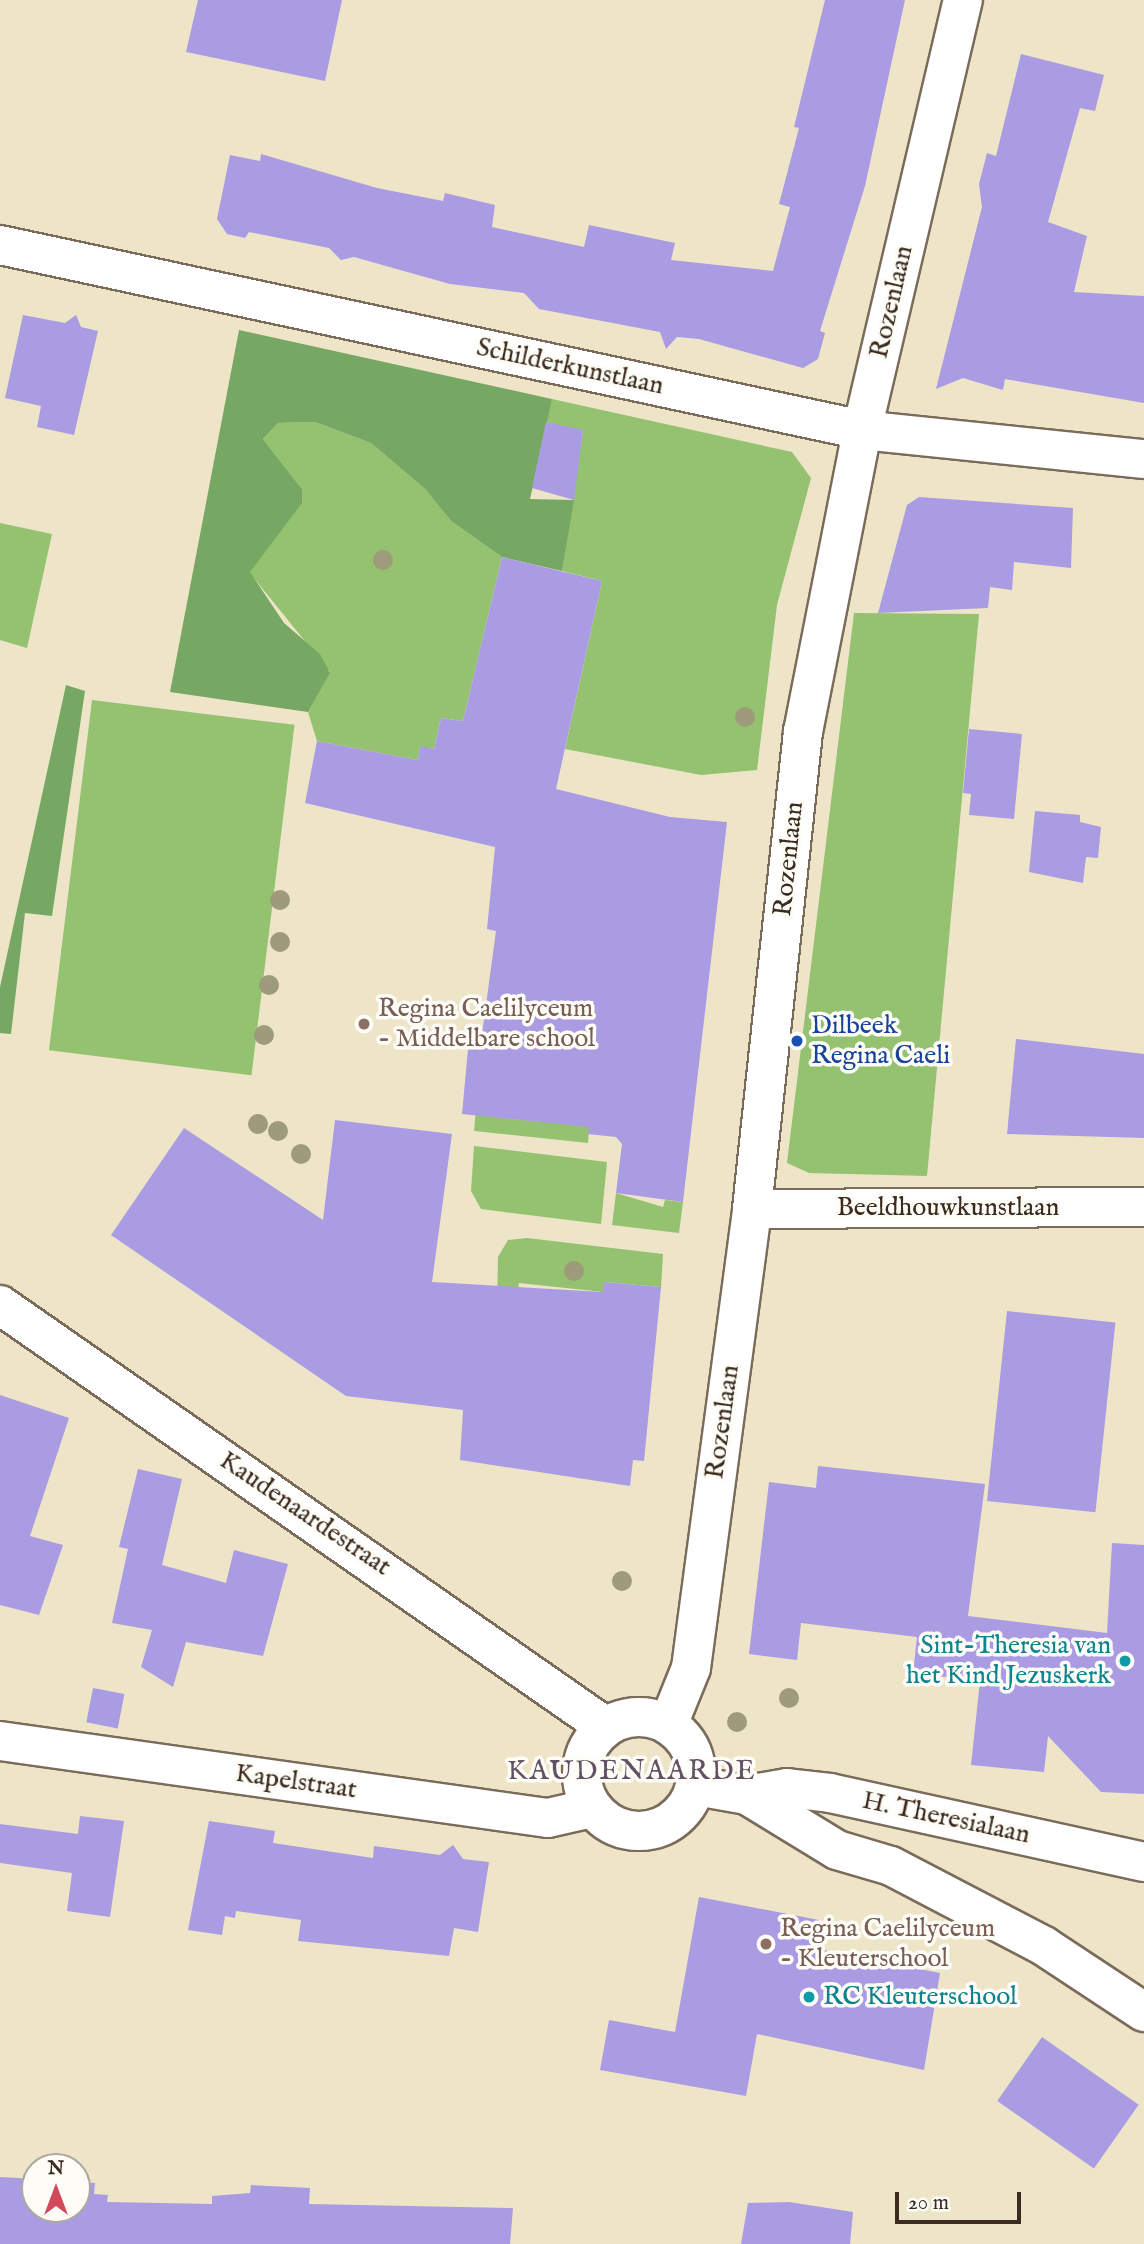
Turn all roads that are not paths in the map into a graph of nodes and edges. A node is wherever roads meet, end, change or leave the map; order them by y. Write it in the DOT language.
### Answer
graph roads {
  1 [pos="963,0"];
  2 [pos="0,245"];
  3 [pos="862,430"];
  4 [pos="1144,459"];
  5 [pos="1144,1208"];
  6 [pos="752,1209"];
  7 [pos="0,1306"];
  8 [pos="668,1724"];
  9 [pos="606,1727"];
  10 [pos="0,1741"];
  11 [pos="696,1786"];
  12 [pos="747,1795"];
  13 [pos="592,1808"];
  14 [pos="1144,1862"];
  15 [pos="1144,2012"];
  1 -- 3 [label="street, Rozenlaan"];
  2 -- 3 [label="street, Schilderkunstlaan"];
  3 -- 4 [label="street, Schilderkunstlaan"];
  3 -- 6 [label="street, Rozenlaan"];
  5 -- 6 [label="street, Beeldhouwkunstlaan"];
  6 -- 8 [label="street, Rozenlaan"];
  7 -- 9 [label="street, Kaudenaardestraat"];
  8 -- 9 [label="street"];
  8 -- 11 [label="street"];
  9 -- 13 [label="street"];
  10 -- 13 [label="street, Kapelstraat"];
  11 -- 12 [label="street"];
  11 -- 13 [label="street"];
  12 -- 14 [label="street, H. Theresialaan"];
  12 -- 15 [label="street"];
}
